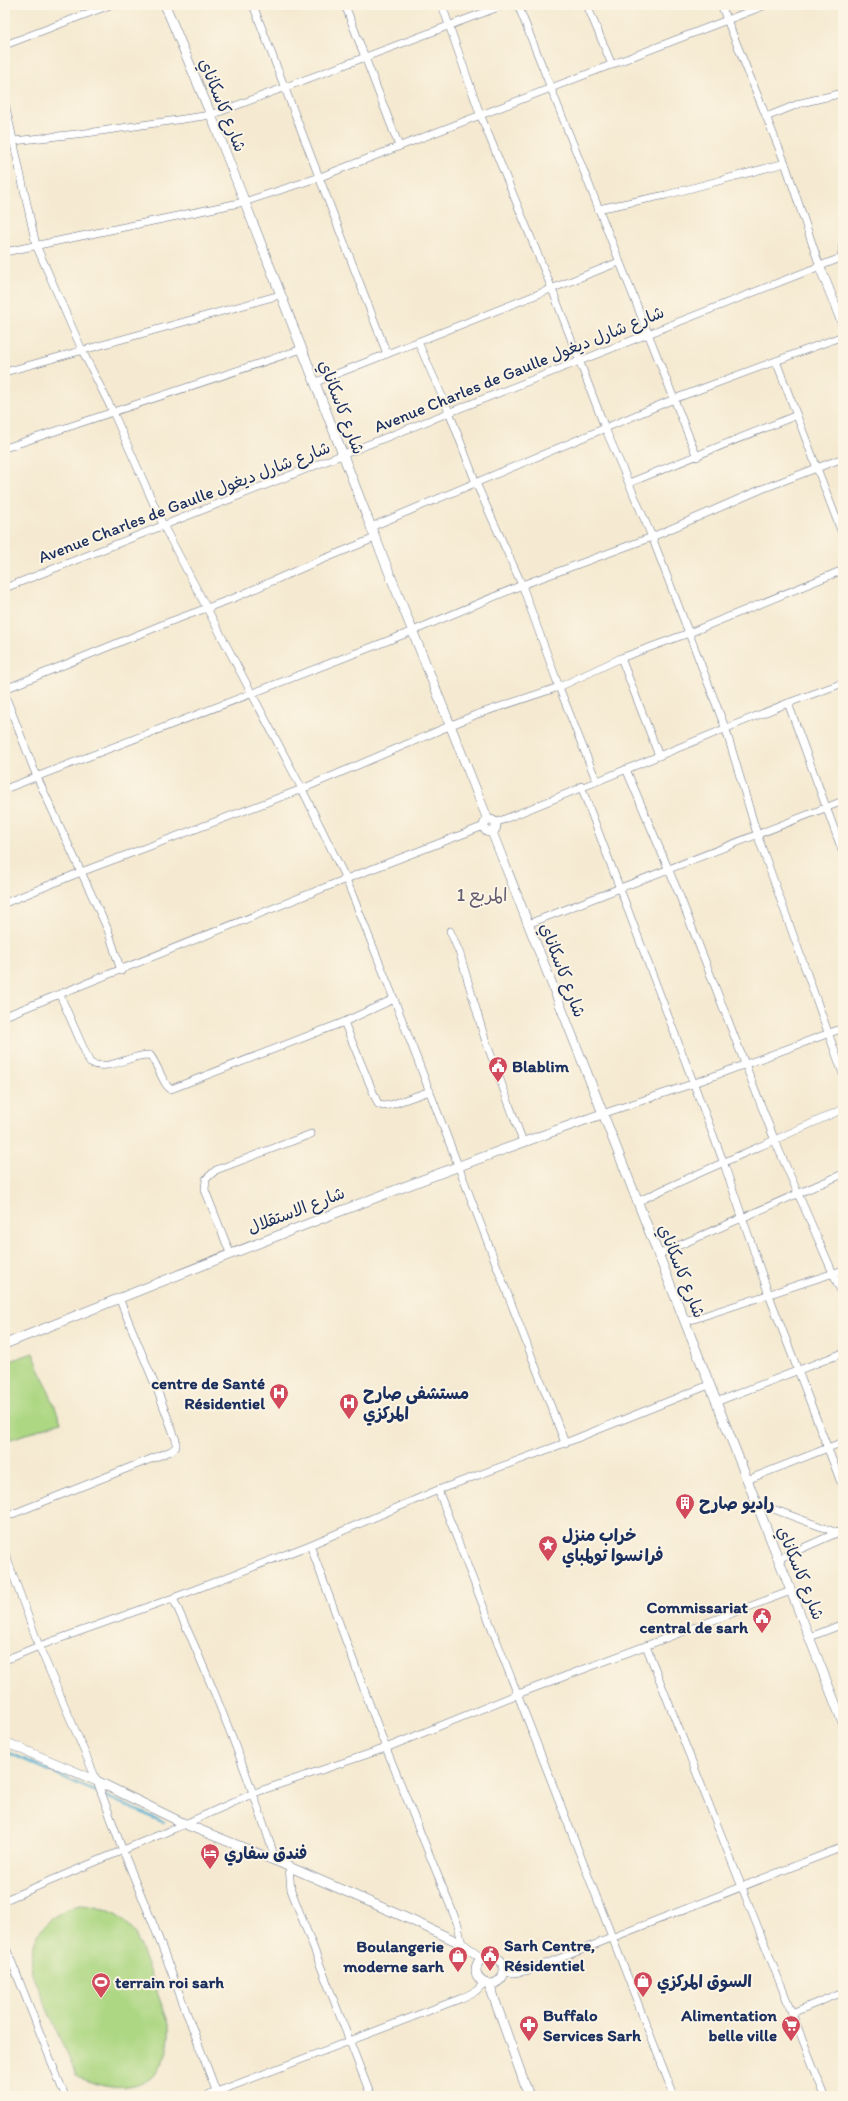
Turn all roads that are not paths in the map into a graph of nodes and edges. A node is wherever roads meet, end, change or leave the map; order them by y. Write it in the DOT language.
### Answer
graph roads {
  1 [pos="110,5"];
  2 [pos="165,5"];
  3 [pos="253,5"];
  4 [pos="345,5"];
  5 [pos="442,5"];
  6 [pos="504,5"];
  7 [pos="518,5"];
  8 [pos="587,5"];
  9 [pos="721,5"];
  10 [pos="766,5"];
  11 [pos="727,20"];
  12 [pos="450,26"];
  13 [pos="5,45"];
  14 [pos="366,58"];
  15 [pos="612,65"];
  16 [pos="284,88"];
  17 [pos="550,88"];
  18 [pos="843,93"];
  19 [pos="5,103"];
  20 [pos="480,114"];
  21 [pos="211,115"];
  22 [pos="766,116"];
  23 [pos="5,142"];
  24 [pos="14,142"];
  25 [pos="399,146"];
  26 [pos="785,163"];
  27 [pos="320,177"];
  28 [pos="244,202"];
  29 [pos="598,209"];
  30 [pos="843,242"];
  31 [pos="36,244"];
  32 [pos="5,252"];
  33 [pos="842,258"];
  34 [pos="619,262"];
  35 [pos="820,267"];
  36 [pos="552,289"];
  37 [pos="280,295"];
  38 [pos="843,326"];
  39 [pos="648,334"];
  40 [pos="843,336"];
  41 [pos="418,342"];
  42 [pos="302,349"];
  43 [pos="82,350"];
  44 [pos="387,354"];
  45 [pos="776,361"];
  46 [pos="580,362"];
  47 [pos="5,372"];
  48 [pos="316,382"];
  49 [pos="674,399"];
  50 [pos="113,412"];
  51 [pos="450,414"];
  52 [pos="797,415"];
  53 [pos="605,428"];
  54 [pos="5,448"];
  55 [pos="343,456"];
  56 [pos="697,457"];
  57 [pos="843,458"];
  58 [pos="816,468"];
  59 [pos="476,483"];
  60 [pos="629,483"];
  61 [pos="163,525"];
  62 [pos="371,527"];
  63 [pos="843,536"];
  64 [pos="652,537"];
  65 [pos="375,538"];
  66 [pos="843,570"];
  67 [pos="522,585"];
  68 [pos="5,588"];
  69 [pos="207,609"];
  70 [pos="413,631"];
  71 [pos="689,633"];
  72 [pos="621,658"];
  73 [pos="843,684"];
  74 [pos="559,687"];
  75 [pos="5,689"];
  76 [pos="252,693"];
  77 [pos="5,694"];
  78 [pos="788,703"];
  79 [pos="449,726"];
  80 [pos="726,730"];
  81 [pos="658,756"];
  82 [pos="626,769"];
  83 [pos="37,777"];
  84 [pos="596,780"];
  85 [pos="581,786"];
  86 [pos="5,789"];
  87 [pos="302,789"];
  88 [pos="843,801"];
  89 [pos="826,808"];
  90 [pos="490,825"];
  91 [pos="757,834"];
  92 [pos="843,853"];
  93 [pos="668,869"];
  94 [pos="81,872"];
  95 [pos="346,878"];
  96 [pos="619,889"];
  97 [pos="5,903"];
  98 [pos="528,924"];
  99 [pos="450,931"];
  100 [pos="121,971"];
  101 [pos="60,995"];
  102 [pos="394,998"];
  103 [pos="5,1016"];
  104 [pos="344,1022"];
  105 [pos="843,1028"];
  106 [pos="828,1034"];
  107 [pos="746,1063"];
  108 [pos="843,1074"];
  109 [pos="692,1084"];
  110 [pos="430,1091"];
  111 [pos="843,1109"];
  112 [pos="602,1114"];
  113 [pos="311,1134"];
  114 [pos="775,1141"];
  115 [pos="523,1142"];
  116 [pos="722,1161"];
  117 [pos="458,1165"];
  118 [pos="843,1174"];
  119 [pos="798,1193"];
  120 [pos="638,1202"];
  121 [pos="742,1219"];
  122 [pos="230,1253"];
  123 [pos="658,1255"];
  124 [pos="843,1270"];
  125 [pos="834,1273"];
  126 [pos="769,1295"];
  127 [pos="843,1296"];
  128 [pos="119,1298"];
  129 [pos="685,1322"];
  130 [pos="5,1344"];
  131 [pos="843,1353"];
  132 [pos="799,1371"];
  133 [pos="709,1385"];
  134 [pos="716,1402"];
  135 [pos="843,1442"];
  136 [pos="565,1443"];
  137 [pos="828,1448"];
  138 [pos="747,1480"];
  139 [pos="843,1488"];
  140 [pos="438,1490"];
  141 [pos="757,1504"];
  142 [pos="5,1517"];
  143 [pos="841,1533"];
  144 [pos="310,1545"];
  145 [pos="5,1553"];
  146 [pos="778,1559"];
  147 [pos="791,1591"];
  148 [pos="173,1598"];
  149 [pos="843,1624"];
  150 [pos="810,1637"];
  151 [pos="39,1646"];
  152 [pos="646,1646"];
  153 [pos="5,1660"];
  154 [pos="518,1694"];
  155 [pos="840,1705"];
  156 [pos="843,1723"];
  157 [pos="5,1742"];
  158 [pos="386,1748"];
  159 [pos="97,1780"];
  160 [pos="254,1792"];
  161 [pos="186,1824"];
  162 [pos="843,1847"];
  163 [pos="123,1851"];
  164 [pos="276,1861"];
  165 [pos="289,1867"];
  166 [pos="742,1886"];
  167 [pos="5,1900"];
  168 [pos="613,1938"];
  169 [pos="462,1944"];
  170 [pos="5,1945"];
  171 [pos="482,1958"];
  172 [pos="504,1972"];
  173 [pos="487,1983"];
  174 [pos="843,1992"];
  175 [pos="792,2013"];
  176 [pos="350,2041"];
  177 [pos="218,2094"];
  178 [pos="65,2096"];
  179 [pos="206,2096"];
  180 [pos="371,2096"];
  181 [pos="529,2096"];
  182 [pos="674,2096"];
  183 [pos="825,2096"];
  1 -- 13 [label="street"];
  2 -- 21 [label="street, شارع كاسكاناي"];
  3 -- 16 [label="street"];
  4 -- 14 [label="street"];
  5 -- 12 [label="street"];
  6 -- 12 [label="street"];
  7 -- 17 [label="street"];
  8 -- 15 [label="street"];
  9 -- 11 [label="street"];
  10 -- 11 [label="street"];
  11 -- 15 [label="street"];
  11 -- 22 [label="street"];
  12 -- 14 [label="street"];
  12 -- 20 [label="street"];
  14 -- 16 [label="street"];
  14 -- 25 [label="street"];
  15 -- 17 [label="street"];
  16 -- 21 [label="street"];
  16 -- 27 [label="street"];
  17 -- 20 [label="street"];
  17 -- 29 [label="street"];
  18 -- 22 [label="street"];
  19 -- 24 [label="street"];
  20 -- 25 [label="street"];
  20 -- 36 [label="street"];
  21 -- 24 [label="street"];
  21 -- 28 [label="street, شارع كاسكاناي"];
  22 -- 26 [label="street"];
  23 -- 24 [label="street"];
  24 -- 31 [label="street"];
  25 -- 27 [label="street"];
  26 -- 29 [label="street"];
  26 -- 35 [label="street"];
  27 -- 28 [label="street"];
  27 -- 44 [label="street"];
  28 -- 31 [label="street"];
  28 -- 37 [label="street, شارع كاسكاناي"];
  29 -- 34 [label="street"];
  30 -- 33 [label="street"];
  31 -- 32 [label="street"];
  31 -- 43 [label="street"];
  33 -- 35 [label="street, Avenue Charles de Gaulle شارع شارل ديغول"];
  34 -- 36 [label="street"];
  34 -- 39 [label="street"];
  35 -- 38 [label="street"];
  35 -- 39 [label="street, Avenue Charles de Gaulle شارع شارل ديغول"];
  36 -- 41 [label="street"];
  36 -- 46 [label="street"];
  37 -- 42 [label="street, شارع كاسكاناي"];
  37 -- 43 [label="street"];
  39 -- 46 [label="street, Avenue Charles de Gaulle شارع شارل ديغول"];
  39 -- 49 [label="street"];
  40 -- 45 [label="street"];
  41 -- 44 [label="street"];
  41 -- 51 [label="street"];
  42 -- 48 [label="street, شارع كاسكاناي"];
  42 -- 50 [label="street"];
  43 -- 47 [label="street"];
  43 -- 50 [label="street"];
  44 -- 48 [label="street"];
  45 -- 49 [label="street"];
  45 -- 52 [label="street"];
  46 -- 51 [label="street, Avenue Charles de Gaulle شارع شارل ديغول"];
  46 -- 53 [label="street"];
  48 -- 55 [label="street, شارع كاسكاناي"];
  49 -- 53 [label="street"];
  49 -- 56 [label="street"];
  50 -- 54 [label="street"];
  50 -- 61 [label="street"];
  51 -- 55 [label="street, Avenue Charles de Gaulle شارع شارل ديغول"];
  51 -- 59 [label="street"];
  52 -- 56 [label="street"];
  52 -- 58 [label="street"];
  53 -- 59 [label="street"];
  53 -- 60 [label="street"];
  55 -- 61 [label="street, Avenue Charles de Gaulle شارع شارل ديغول"];
  55 -- 62 [label="street, شارع كاسكاناي"];
  56 -- 60 [label="street"];
  57 -- 58 [label="street"];
  58 -- 63 [label="street"];
  58 -- 64 [label="street"];
  59 -- 62 [label="street"];
  59 -- 67 [label="street"];
  60 -- 64 [label="street"];
  61 -- 68 [label="street, Avenue Charles de Gaulle شارع شارل ديغول"];
  61 -- 69 [label="street"];
  62 -- 65 [label="street, شارع كاسكاناي"];
  64 -- 67 [label="street"];
  64 -- 71 [label="street"];
  65 -- 69 [label="street"];
  65 -- 70 [label="street, شارع كاسكاناي"];
  66 -- 71 [label="street"];
  67 -- 70 [label="street"];
  67 -- 74 [label="street"];
  69 -- 75 [label="street"];
  69 -- 76 [label="street"];
  70 -- 76 [label="street"];
  70 -- 79 [label="street, شارع كاسكاناي"];
  71 -- 72 [label="street"];
  71 -- 80 [label="street"];
  72 -- 74 [label="street"];
  72 -- 81 [label="street"];
  73 -- 78 [label="street"];
  74 -- 79 [label="street"];
  74 -- 84 [label="street"];
  76 -- 83 [label="street"];
  76 -- 87 [label="street"];
  77 -- 83 [label="street"];
  78 -- 80 [label="street"];
  78 -- 89 [label="street"];
  79 -- 87 [label="street"];
  79 -- 90 [label="street, شارع كاسكاناي"];
  80 -- 81 [label="street"];
  80 -- 91 [label="street"];
  81 -- 82 [label="street"];
  82 -- 84 [label="street"];
  82 -- 93 [label="street"];
  83 -- 86 [label="street"];
  83 -- 94 [label="street"];
  84 -- 85 [label="street"];
  85 -- 90 [label="street"];
  85 -- 96 [label="street"];
  87 -- 94 [label="street"];
  87 -- 95 [label="street"];
  88 -- 89 [label="street"];
  89 -- 91 [label="street"];
  89 -- 92 [label="street"];
  90 -- 95 [label="street"];
  90 -- 98 [label="street, شارع كاسكاناي"];
  91 -- 93 [label="street"];
  91 -- 106 [label="street"];
  93 -- 96 [label="street"];
  93 -- 107 [label="street"];
  94 -- 97 [label="street"];
  94 -- 100 [label="street"];
  95 -- 100 [label="street"];
  95 -- 102 [label="street"];
  96 -- 98 [label="street"];
  96 -- 109 [label="street"];
  98 -- 112 [label="street, شارع كاسكاناي"];
  99 -- 115 [label="street"];
  100 -- 101 [label="street"];
  101 -- 103 [label="street"];
  101 -- 104 [label="street"];
  102 -- 104 [label="street"];
  102 -- 110 [label="street"];
  104 -- 110 [label="street"];
  105 -- 106 [label="street"];
  106 -- 107 [label="street"];
  106 -- 108 [label="street"];
  107 -- 109 [label="street"];
  107 -- 114 [label="street"];
  109 -- 112 [label="street"];
  109 -- 116 [label="street"];
  110 -- 117 [label="street"];
  111 -- 114 [label="street"];
  112 -- 115 [label="street, شارع الاستقلال"];
  112 -- 120 [label="street, شارع كاسكاناي"];
  113 -- 122 [label="street"];
  114 -- 116 [label="street"];
  114 -- 119 [label="street"];
  115 -- 117 [label="street, شارع الاستقلال"];
  116 -- 120 [label="street"];
  116 -- 121 [label="street"];
  117 -- 122 [label="street, شارع الاستقلال"];
  117 -- 136 [label="street"];
  118 -- 119 [label="street"];
  119 -- 121 [label="street"];
  119 -- 125 [label="street"];
  120 -- 123 [label="street, شارع كاسكاناي"];
  121 -- 123 [label="street"];
  121 -- 126 [label="street"];
  122 -- 128 [label="street, شارع الاستقلال"];
  123 -- 129 [label="street, شارع كاسكاناي"];
  124 -- 125 [label="street"];
  125 -- 126 [label="street"];
  125 -- 127 [label="street"];
  126 -- 129 [label="street"];
  126 -- 132 [label="street"];
  128 -- 130 [label="street, شارع الاستقلال"];
  128 -- 142 [label="street"];
  129 -- 133 [label="street, شارع كاسكاناي"];
  131 -- 132 [label="street"];
  132 -- 134 [label="street"];
  132 -- 137 [label="street"];
  133 -- 134 [label="street, شارع كاسكاناي"];
  133 -- 136 [label="street"];
  134 -- 138 [label="street, شارع كاسكاناي"];
  135 -- 137 [label="street"];
  136 -- 140 [label="street"];
  137 -- 138 [label="street"];
  137 -- 139 [label="street"];
  138 -- 141 [label="street, شارع كاسكاناي"];
  140 -- 144 [label="street"];
  140 -- 154 [label="street"];
  141 -- 143 [label="street"];
  141 -- 146 [label="street, شارع كاسكاناي"];
  143 -- 146 [label="street"];
  144 -- 148 [label="street"];
  144 -- 158 [label="street"];
  145 -- 151 [label="street"];
  146 -- 147 [label="street, شارع كاسكاناي"];
  147 -- 150 [label="street, شارع كاسكاناي"];
  147 -- 152 [label="street"];
  148 -- 151 [label="street"];
  148 -- 160 [label="street"];
  149 -- 150 [label="street"];
  150 -- 155 [label="street, شارع كاسكاناي"];
  151 -- 153 [label="street"];
  151 -- 159 [label="street"];
  152 -- 154 [label="street"];
  152 -- 166 [label="street"];
  154 -- 158 [label="street"];
  154 -- 168 [label="street"];
  155 -- 156 [label="street, شارع كاسكاناي"];
  157 -- 159 [label="street"];
  158 -- 160 [label="street"];
  158 -- 169 [label="street"];
  159 -- 161 [label="street"];
  159 -- 163 [label="street"];
  160 -- 161 [label="street"];
  160 -- 164 [label="street"];
  161 -- 163 [label="street"];
  161 -- 164 [label="street"];
  162 -- 166 [label="street"];
  163 -- 167 [label="street"];
  163 -- 177 [label="street"];
  164 -- 165 [label="street"];
  165 -- 169 [label="street"];
  165 -- 176 [label="street"];
  166 -- 168 [label="street"];
  166 -- 175 [label="street"];
  168 -- 172 [label="street"];
  168 -- 182 [label="street"];
  169 -- 171 [label="street"];
  170 -- 178 [label="street"];
  171 -- 172 [label="street"];
  171 -- 173 [label="street"];
  172 -- 173 [label="street"];
  173 -- 176 [label="street"];
  173 -- 181 [label="street"];
  174 -- 175 [label="street"];
  175 -- 183 [label="street"];
  176 -- 177 [label="street"];
  176 -- 180 [label="street"];
  177 -- 179 [label="street"];
}
